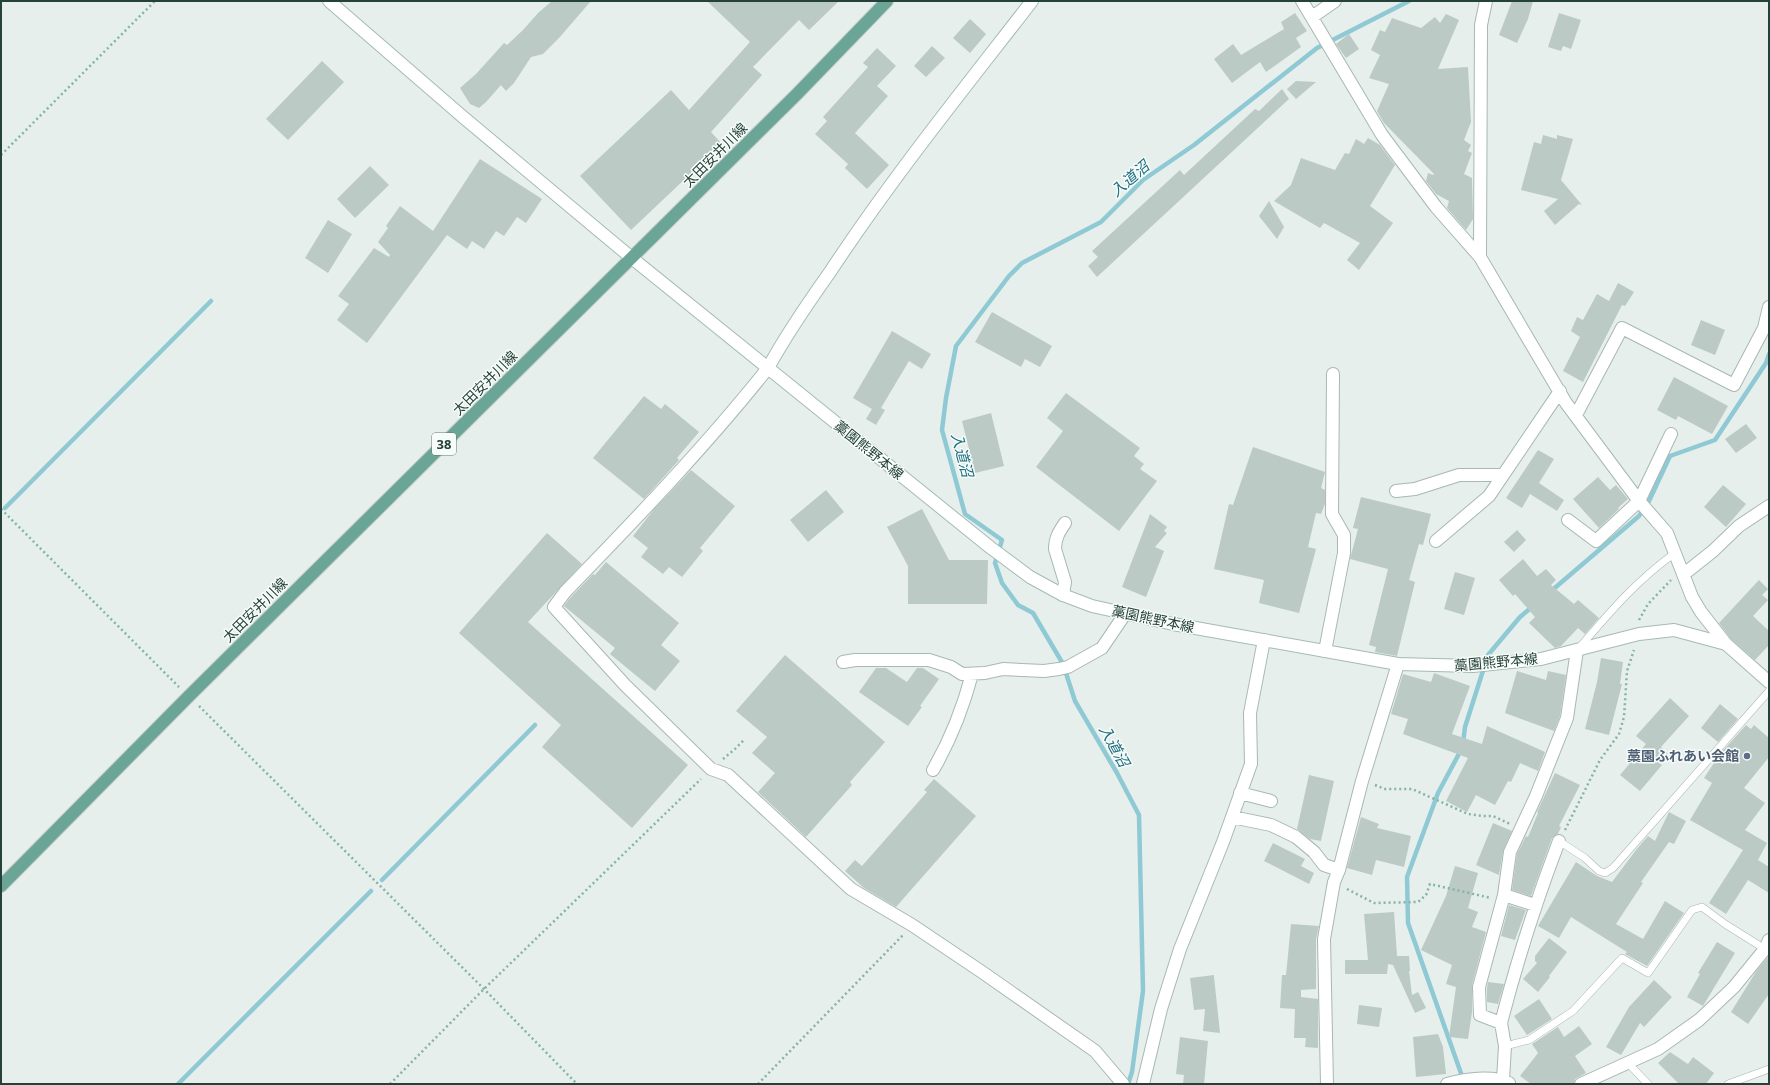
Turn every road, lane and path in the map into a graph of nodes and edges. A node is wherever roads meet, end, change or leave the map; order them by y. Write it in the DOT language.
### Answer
graph roads {
  1 [pos="155,1"];
  2 [pos="329,1"];
  3 [pos="887,1"];
  4 [pos="1032,1"];
  5 [pos="1302,1"];
  6 [pos="1335,1"];
  7 [pos="1486,1"];
  8 [pos="1312,17"];
  9 [pos="1,155"];
  10 [pos="1480,257"];
  11 [pos="632,259"];
  12 [pos="1769,307"];
  13 [pos="768,368"];
  14 [pos="1332,374"];
  15 [pos="1560,392"];
  16 [pos="1576,415"];
  17 [pos="1671,434"];
  18 [pos="1503,475"];
  19 [pos="1396,491"];
  20 [pos="1639,501"];
  21 [pos="1769,506"];
  22 [pos="1,510"];
  23 [pos="1568,520"];
  24 [pos="1065,523"];
  25 [pos="1436,541"];
  26 [pos="1675,553"];
  27 [pos="1684,574"];
  28 [pos="1063,595"];
  29 [pos="1125,614"];
  30 [pos="1639,634"];
  31 [pos="1264,640"];
  32 [pos="1726,644"];
  33 [pos="1577,650"];
  34 [pos="1325,651"];
  35 [pos="843,662"];
  36 [pos="1398,664"];
  37 [pos="972,674"];
  38 [pos="1769,682"];
  39 [pos="1769,691"];
  40 [pos="189,696"];
  41 [pos="744,740"];
  42 [pos="711,769"];
  43 [pos="933,770"];
  44 [pos="1362,781"];
  45 [pos="1240,793"];
  46 [pos="1271,801"];
  47 [pos="1232,817"];
  48 [pos="1521,830"];
  49 [pos="1559,841"];
  50 [pos="1339,870"];
  51 [pos="1334,882"];
  52 [pos="1,886"];
  53 [pos="1504,898"];
  54 [pos="1535,904"];
  55 [pos="912,925"];
  56 [pos="1768,947"];
  57 [pos="484,990"];
  58 [pos="1501,1023"];
  59 [pos="1505,1046"];
  60 [pos="1627,1062"];
  61 [pos="1769,1069"];
  62 [pos="1121,1082"];
  63 [pos="1506,1082"];
  64 [pos="1450,1083"];
  65 [pos="390,1084"];
  66 [pos="577,1084"];
  67 [pos="758,1084"];
  68 [pos="1142,1084"];
  69 [pos="1327,1084"];
  70 [pos="1581,1084"];
  71 [pos="1648,1084"];
  72 [pos="1728,1084"];
  1 -- 9 [label="path"];
  2 -- 11 [label="street, 藁園熊野本線"];
  3 -- 11 [label="main road, 太田安井川線 / 38"];
  4 -- 13 [label="street"];
  5 -- 8 [label="street"];
  6 -- 8 [label="street"];
  7 -- 10 [label="street"];
  8 -- 10 [label="street"];
  10 -- 15 [label="street"];
  11 -- 13 [label="street, 藁園熊野本線"];
  11 -- 40 [label="main road, 太田安井川線 / 38"];
  12 -- 16 [label="street"];
  13 -- 28 [label="street, 藁園熊野本線"];
  13 -- 42 [label="street"];
  14 -- 34 [label="street"];
  15 -- 16 [label="street"];
  15 -- 18 [label="street"];
  16 -- 20 [label="street"];
  17 -- 20 [label="street"];
  18 -- 19 [label="street"];
  18 -- 25 [label="street"];
  20 -- 23 [label="street"];
  20 -- 26 [label="street"];
  21 -- 27 [label="street"];
  22 -- 40 [label="path"];
  24 -- 28 [label="street"];
  26 -- 27 [label="street"];
  26 -- 33 [label="lane"];
  27 -- 30 [label="path"];
  27 -- 32 [label="street"];
  28 -- 29 [label="street, 藁園熊野本線"];
  29 -- 31 [label="street, 藁園熊野本線"];
  29 -- 37 [label="street"];
  30 -- 32 [label="street, 藁園熊野本線"];
  30 -- 33 [label="street, 藁園熊野本線"];
  30 -- 49 [label="path"];
  31 -- 34 [label="street, 藁園熊野本線"];
  31 -- 45 [label="street"];
  32 -- 38 [label="street, 藁園熊野本線"];
  33 -- 36 [label="street, 藁園熊野本線"];
  33 -- 48 [label="street"];
  34 -- 36 [label="street, 藁園熊野本線"];
  35 -- 37 [label="street"];
  36 -- 44 [label="street"];
  37 -- 43 [label="street"];
  39 -- 49 [label="lane"];
  40 -- 52 [label="main road, 太田安井川線 / 38"];
  40 -- 57 [label="path"];
  41 -- 42 [label="path"];
  42 -- 55 [label="street"];
  42 -- 57 [label="path"];
  44 -- 48 [label="path"];
  44 -- 50 [label="street"];
  45 -- 46 [label="street"];
  45 -- 47 [label="street"];
  47 -- 50 [label="street"];
  47 -- 68 [label="street"];
  48 -- 53 [label="street"];
  49 -- 54 [label="street"];
  50 -- 51 [label="street"];
  51 -- 53 [label="path"];
  51 -- 69 [label="street"];
  53 -- 54 [label="street"];
  53 -- 58 [label="street"];
  54 -- 58 [label="street"];
  55 -- 62 [label="street"];
  55 -- 67 [label="path"];
  56 -- 59 [label="lane"];
  56 -- 60 [label="street"];
  57 -- 65 [label="path"];
  57 -- 66 [label="path"];
  58 -- 59 [label="street"];
  59 -- 63 [label="street"];
  60 -- 70 [label="street"];
  60 -- 71 [label="lane"];
  61 -- 72 [label="lane"];
  63 -- 64 [label="street"];
}
